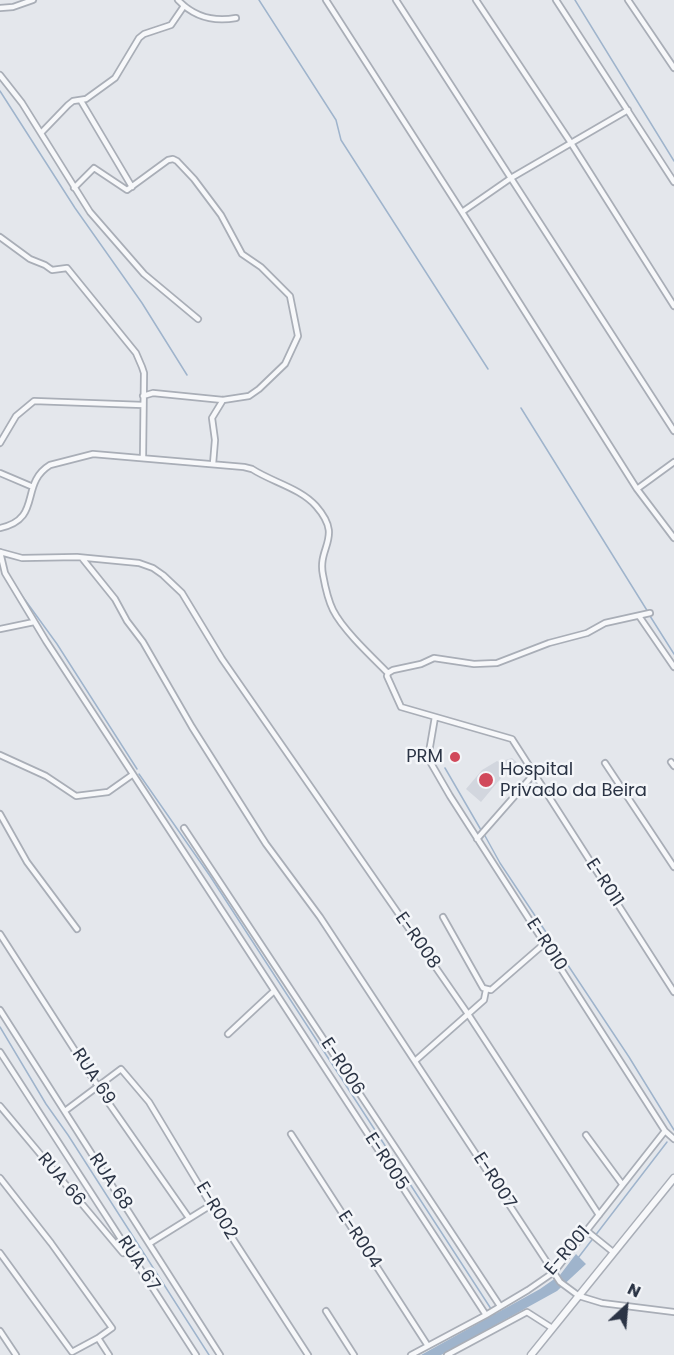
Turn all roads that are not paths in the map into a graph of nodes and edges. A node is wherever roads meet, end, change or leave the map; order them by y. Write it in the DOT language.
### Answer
graph roads {
  1 [pos="33,0"];
  2 [pos="178,0"];
  3 [pos="327,0"];
  4 [pos="396,0"];
  5 [pos="476,0"];
  6 [pos="556,0"];
  7 [pos="628,0"];
  8 [pos="184,6"];
  9 [pos="0,8"];
  10 [pos="236,18"];
  11 [pos="674,68"];
  12 [pos="0,75"];
  13 [pos="81,101"];
  14 [pos="628,110"];
  15 [pos="41,133"];
  16 [pos="571,143"];
  17 [pos="511,177"];
  18 [pos="674,182"];
  19 [pos="132,187"];
  20 [pos="74,188"];
  21 [pos="462,212"];
  22 [pos="0,237"];
  23 [pos="674,306"];
  24 [pos="198,319"];
  25 [pos="143,387"];
  26 [pos="153,393"];
  27 [pos="143,396"];
  28 [pos="223,400"];
  29 [pos="143,405"];
  30 [pos="674,431"];
  31 [pos="0,444"];
  32 [pos="143,457"];
  33 [pos="674,462"];
  34 [pos="213,464"];
  35 [pos="0,473"];
  36 [pos="33,487"];
  37 [pos="637,489"];
  38 [pos="0,528"];
  39 [pos="674,538"];
  40 [pos="0,552"];
  41 [pos="82,558"];
  42 [pos="650,613"];
  43 [pos="639,616"];
  44 [pos="34,622"];
  45 [pos="0,629"];
  46 [pos="674,667"];
  47 [pos="388,673"];
  48 [pos="435,717"];
  49 [pos="0,755"];
  50 [pos="605,763"];
  51 [pos="534,774"];
  52 [pos="132,775"];
  53 [pos="0,814"];
  54 [pos="184,828"];
  55 [pos="477,839"];
  56 [pos="674,867"];
  57 [pos="443,917"];
  58 [pos="77,929"];
  59 [pos="0,934"];
  60 [pos="545,943"];
  61 [pos="486,990"];
  62 [pos="274,992"];
  63 [pos="674,992"];
  64 [pos="0,1010"];
  65 [pos="468,1014"];
  66 [pos="228,1034"];
  67 [pos="0,1052"];
  68 [pos="415,1061"];
  69 [pos="98,1085"];
  70 [pos="0,1106"];
  71 [pos="65,1111"];
  72 [pos="665,1131"];
  73 [pos="291,1134"];
  74 [pos="586,1135"];
  75 [pos="674,1139"];
  76 [pos="0,1178"];
  77 [pos="674,1178"];
  78 [pos="622,1184"];
  79 [pos="211,1205"];
  80 [pos="599,1215"];
  81 [pos="189,1218"];
  82 [pos="587,1231"];
  83 [pos="150,1243"];
  84 [pos="613,1252"];
  85 [pos="0,1253"];
  86 [pos="123,1253"];
  87 [pos="554,1272"];
  88 [pos="579,1296"];
  89 [pos="500,1306"];
  90 [pos="326,1311"];
  91 [pos="674,1312"];
  92 [pos="486,1315"];
  93 [pos="552,1328"];
  94 [pos="0,1331"];
  95 [pos="98,1338"];
  96 [pos="428,1346"];
  97 [pos="413,1354"];
  98 [pos="16,1355"];
  99 [pos="109,1355"];
  100 [pos="196,1355"];
  101 [pos="220,1355"];
  102 [pos="308,1355"];
  103 [pos="354,1355"];
  104 [pos="447,1355"];
  105 [pos="531,1355"];
  1 -- 9 [label="street"];
  2 -- 8 [label="street"];
  3 -- 21 [label="street"];
  4 -- 17 [label="street"];
  5 -- 16 [label="street"];
  6 -- 14 [label="street"];
  7 -- 11 [label="street"];
  8 -- 10 [label="street"];
  8 -- 13 [label="street"];
  12 -- 15 [label="street"];
  13 -- 15 [label="street"];
  13 -- 19 [label="street"];
  14 -- 16 [label="street"];
  14 -- 18 [label="street"];
  15 -- 20 [label="street"];
  16 -- 17 [label="street"];
  16 -- 23 [label="street"];
  17 -- 21 [label="street"];
  17 -- 30 [label="street"];
  19 -- 20 [label="street"];
  19 -- 28 [label="street"];
  20 -- 24 [label="street"];
  21 -- 37 [label="street"];
  22 -- 25 [label="street"];
  25 -- 26 [label="street"];
  25 -- 27 [label="street"];
  26 -- 27 [label="street"];
  26 -- 28 [label="street"];
  27 -- 29 [label="street"];
  28 -- 34 [label="street"];
  29 -- 31 [label="street"];
  29 -- 32 [label="street"];
  32 -- 34 [label="street"];
  32 -- 36 [label="street"];
  33 -- 37 [label="street"];
  34 -- 47 [label="street"];
  35 -- 36 [label="street"];
  36 -- 38 [label="street"];
  37 -- 39 [label="street"];
  40 -- 41 [label="street, E-R008"];
  40 -- 44 [label="street"];
  41 -- 65 [label="street, E-R008"];
  41 -- 68 [label="street, E-R007"];
  42 -- 43 [label="street"];
  43 -- 46 [label="street"];
  43 -- 47 [label="street"];
  44 -- 45 [label="street"];
  44 -- 52 [label="street"];
  47 -- 48 [label="street, E-R011"];
  48 -- 51 [label="street, E-R011"];
  48 -- 55 [label="street, E-R010"];
  49 -- 52 [label="street"];
  50 -- 56 [label="street"];
  51 -- 55 [label="street"];
  51 -- 63 [label="street, E-R011"];
  52 -- 62 [label="street"];
  53 -- 58 [label="street"];
  54 -- 89 [label="street, E-R006"];
  55 -- 60 [label="street, E-R010"];
  57 -- 61 [label="street"];
  59 -- 69 [label="street, RUA 69"];
  60 -- 61 [label="street"];
  60 -- 72 [label="street, E-R010"];
  61 -- 65 [label="street"];
  62 -- 66 [label="street"];
  62 -- 92 [label="street, E-R005"];
  64 -- 71 [label="street, RUA 68"];
  65 -- 68 [label="street"];
  65 -- 80 [label="street, E-R008"];
  67 -- 100 [label="street, RUA 67"];
  68 -- 87 [label="street, E-R007"];
  69 -- 71 [label="street"];
  69 -- 79 [label="street, E-R002"];
  69 -- 81 [label="street, RUA 69"];
  70 -- 86 [label="street, RUA 66"];
  71 -- 83 [label="street, RUA 68"];
  72 -- 75 [label="street, E-R010"];
  72 -- 78 [label="street, E-R001"];
  73 -- 96 [label="street, E-R004"];
  74 -- 78 [label="street"];
  76 -- 95 [label="street"];
  77 -- 84 [label="street"];
  78 -- 80 [label="street, E-R001"];
  79 -- 81 [label="street"];
  79 -- 102 [label="street, E-R002"];
  80 -- 82 [label="street, E-R001"];
  81 -- 83 [label="street"];
  82 -- 84 [label="street"];
  82 -- 87 [label="street, E-R001"];
  83 -- 101 [label="street, RUA 68"];
  84 -- 88 [label="street"];
  85 -- 95 [label="street"];
  87 -- 88 [label="street, E-R007"];
  87 -- 89 [label="street, E-R001"];
  88 -- 91 [label="street"];
  88 -- 93 [label="street"];
  89 -- 92 [label="street, E-R001"];
  90 -- 103 [label="street"];
  92 -- 96 [label="street, E-R001"];
  93 -- 104 [label="street"];
  93 -- 105 [label="street"];
  94 -- 98 [label="street"];
  95 -- 99 [label="street"];
  96 -- 97 [label="street, E-R001"];
}
